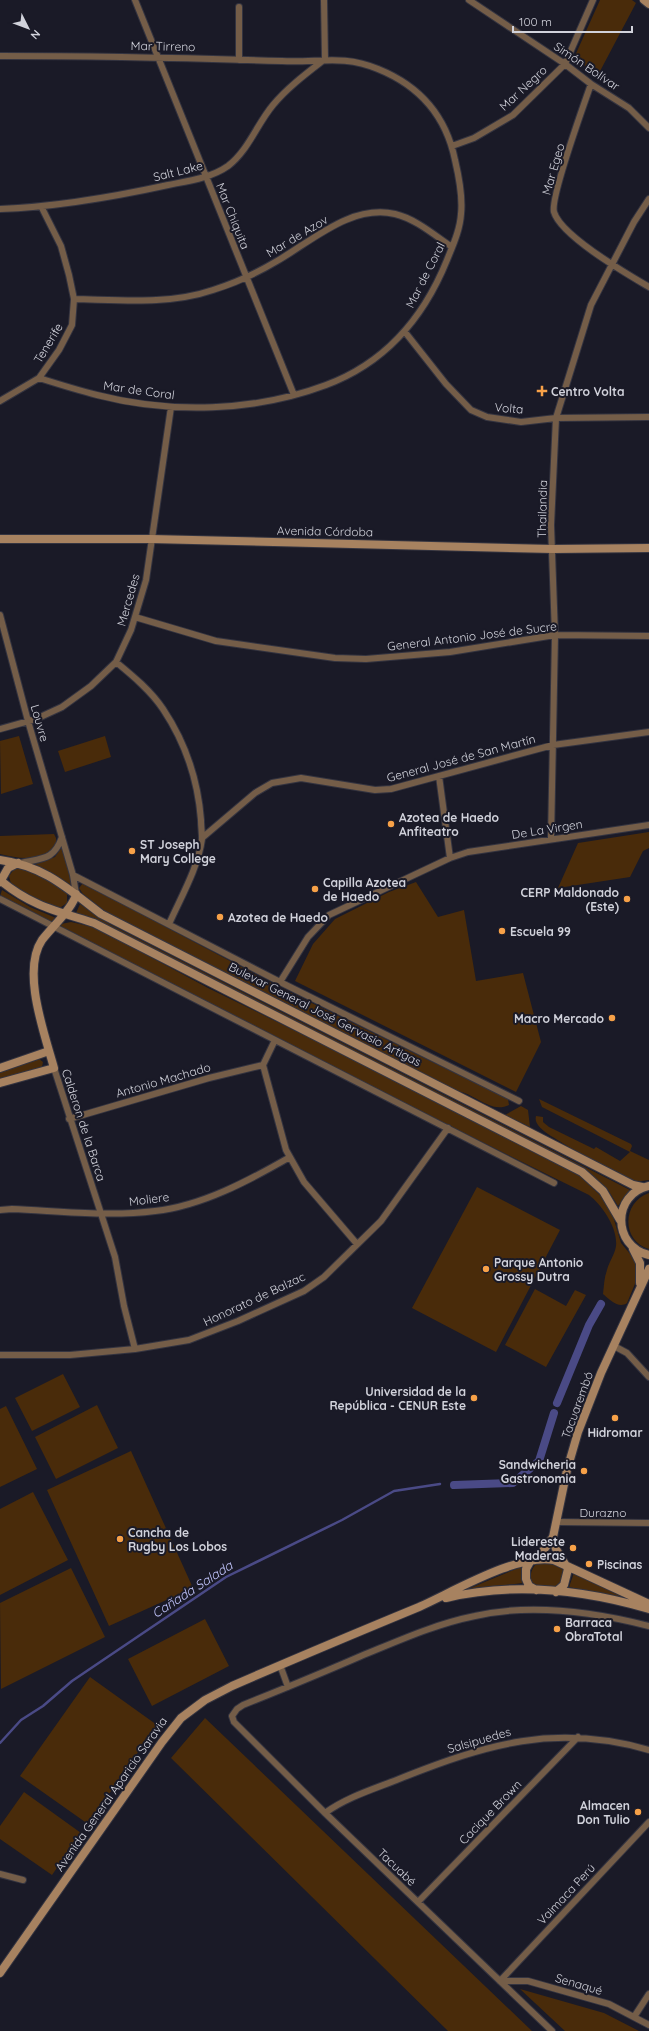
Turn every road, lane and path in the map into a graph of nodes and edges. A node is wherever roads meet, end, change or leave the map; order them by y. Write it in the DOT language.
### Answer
graph roads {
  1 [pos="135,0"];
  2 [pos="324,0"];
  3 [pos="469,0"];
  4 [pos="593,0"];
  5 [pos="644,0"];
  6 [pos="649,4"];
  7 [pos="239,6"];
  8 [pos="0,56"];
  9 [pos="157,56"];
  10 [pos="325,59"];
  11 [pos="239,60"];
  12 [pos="565,64"];
  13 [pos="591,84"];
  14 [pos="649,128"];
  15 [pos="452,146"];
  16 [pos="206,177"];
  17 [pos="649,199"];
  18 [pos="42,208"];
  19 [pos="0,209"];
  20 [pos="452,247"];
  21 [pos="611,265"];
  22 [pos="245,277"];
  23 [pos="649,287"];
  24 [pos="74,300"];
  25 [pos="405,332"];
  26 [pos="39,378"];
  27 [pos="294,395"];
  28 [pos="0,401"];
  29 [pos="171,407"];
  30 [pos="649,417"];
  31 [pos="556,418"];
  32 [pos="0,539"];
  33 [pos="151,539"];
  34 [pos="649,548"];
  35 [pos="553,549"];
  36 [pos="136,617"];
  37 [pos="0,618"];
  38 [pos="555,635"];
  39 [pos="649,636"];
  40 [pos="116,662"];
  41 [pos="28,721"];
  42 [pos="0,729"];
  43 [pos="649,732"];
  44 [pos="553,745"];
  45 [pos="439,776"];
  46 [pos="649,825"];
  47 [pos="62,837"];
  48 [pos="202,838"];
  49 [pos="551,839"];
  50 [pos="450,858"];
  51 [pos="0,860"];
  52 [pos="21,863"];
  53 [pos="73,875"];
  54 [pos="0,881"];
  55 [pos="76,894"];
  56 [pos="0,899"];
  57 [pos="63,914"];
  58 [pos="169,924"];
  59 [pos="53,926"];
  60 [pos="280,982"];
  61 [pos="275,1040"];
  62 [pos="49,1051"];
  63 [pos="263,1065"];
  64 [pos="0,1068"];
  65 [pos="54,1068"];
  66 [pos="0,1083"];
  67 [pos="519,1101"];
  68 [pos="69,1119"];
  69 [pos="448,1128"];
  70 [pos="290,1157"];
  71 [pos="554,1183"];
  72 [pos="646,1187"];
  73 [pos="0,1210"];
  74 [pos="100,1212"];
  75 [pos="620,1220"];
  76 [pos="357,1244"];
  77 [pos="633,1248"];
  78 [pos="649,1255"];
  79 [pos="649,1269"];
  80 [pos="640,1286"];
  81 [pos="614,1346"];
  82 [pos="135,1349"];
  83 [pos="0,1356"];
  84 [pos="649,1377"];
  85 [pos="557,1522"];
  86 [pos="649,1523"];
  87 [pos="553,1537"];
  88 [pos="531,1560"];
  89 [pos="567,1566"];
  90 [pos="536,1590"];
  91 [pos="556,1592"];
  92 [pos="430,1602"];
  93 [pos="649,1604"];
  94 [pos="649,1609"];
  95 [pos="649,1626"];
  96 [pos="280,1665"];
  97 [pos="288,1686"];
  98 [pos="578,1737"];
  99 [pos="649,1750"];
  100 [pos="325,1813"];
  101 [pos="649,1822"];
  102 [pos="0,1874"];
  103 [pos="23,1880"];
  104 [pos="418,1902"];
  105 [pos="0,1973"];
  106 [pos="500,1980"];
  107 [pos="649,1994"];
  108 [pos="634,2017"];
  109 [pos="649,2025"];
  110 [pos="552,2031"];
  1 -- 9 [label="street, Mar Chiquita"];
  2 -- 10 [label="street"];
  3 -- 12 [label="street, Simón Bolívar"];
  4 -- 12 [label="street, Mar Negro"];
  5 -- 6 [label="street"];
  7 -- 11 [label="street"];
  8 -- 9 [label="street, Mar Tirreno"];
  9 -- 11 [label="street, Mar Tirreno"];
  9 -- 16 [label="street, Mar Chiquita"];
  10 -- 11 [label="street, Mar Tirreno"];
  10 -- 15 [label="street, Mar de Coral"];
  10 -- 16 [label="street, Salt Lake"];
  12 -- 13 [label="street, Simón Bolívar"];
  12 -- 15 [label="street, Mar Negro"];
  13 -- 14 [label="street, Simón Bolívar"];
  13 -- 21 [label="street, Mar Egeo"];
  15 -- 20 [label="street, Mar de Coral"];
  16 -- 18 [label="street, Salt Lake"];
  16 -- 22 [label="street, Mar Chiquita"];
  17 -- 21 [label="street, Thailandia"];
  18 -- 19 [label="street, Salt Lake"];
  18 -- 24 [label="street, Tenerife"];
  20 -- 22 [label="street, Mar de Azov"];
  20 -- 25 [label="street, Mar de Coral"];
  21 -- 23 [label="street, Mar Egeo"];
  21 -- 31 [label="street, Thailandia"];
  22 -- 24 [label="street, Mar de Azov"];
  22 -- 27 [label="street, Mar Chiquita"];
  24 -- 26 [label="street, Tenerife"];
  25 -- 27 [label="street, Mar de Coral"];
  25 -- 31 [label="street, Volta"];
  26 -- 28 [label="street, Tenerife"];
  26 -- 29 [label="street, Mar de Coral"];
  27 -- 29 [label="street, Mar de Coral"];
  29 -- 33 [label="street, Mercedes"];
  30 -- 31 [label="street, Volta"];
  31 -- 35 [label="street, Thailandia"];
  32 -- 33 [label="street, Avenida Córdoba"];
  33 -- 35 [label="street, Avenida Córdoba"];
  33 -- 36 [label="street, Mercedes"];
  34 -- 35 [label="street, Avenida Córdoba"];
  35 -- 38 [label="street, Thailandia"];
  36 -- 38 [label="street, General Antonio José de Sucre"];
  36 -- 40 [label="street, Mercedes"];
  37 -- 41 [label="street, Louvre"];
  38 -- 39 [label="street, General Antonio José de Sucre"];
  38 -- 44 [label="street, Thailandia"];
  40 -- 41 [label="street, Mercedes"];
  40 -- 48 [label="street"];
  41 -- 42 [label="street, Mercedes"];
  41 -- 47 [label="street, Louvre"];
  43 -- 44 [label="street, General José de San Martín"];
  44 -- 45 [label="street, General José de San Martín"];
  44 -- 49 [label="street, Thailandia"];
  45 -- 48 [label="street, General José de San Martín"];
  45 -- 50 [label="street"];
  46 -- 49 [label="street, De La Virgen"];
  47 -- 52 [label="street"];
  47 -- 53 [label="street, Louvre"];
  48 -- 58 [label="street"];
  49 -- 50 [label="street, De La Virgen"];
  50 -- 60 [label="street, De La Virgen"];
  51 -- 52 [label="street, Bulevar General José Gervasio Artigas"];
  52 -- 54 [label="street"];
  52 -- 55 [label="street, Bulevar General José Gervasio Artigas"];
  53 -- 55 [label="street, Louvre"];
  53 -- 58 [label="street, Bulevar General José Gervasio Artigas"];
  54 -- 57 [label="street, Bulevar General José Gervasio Artigas"];
  55 -- 57 [label="street, Calderon de la Barca"];
  55 -- 72 [label="street, Bulevar General José Gervasio Artigas"];
  56 -- 59 [label="street"];
  57 -- 59 [label="street, Calderon de la Barca"];
  57 -- 75 [label="street, Bulevar General José Gervasio Artigas"];
  58 -- 60 [label="street, Bulevar General José Gervasio Artigas"];
  59 -- 61 [label="street"];
  59 -- 62 [label="street, Calderon de la Barca"];
  60 -- 67 [label="street, Bulevar General José Gervasio Artigas"];
  61 -- 63 [label="street"];
  61 -- 69 [label="street"];
  62 -- 64 [label="street"];
  62 -- 65 [label="street, Calderon de la Barca"];
  63 -- 68 [label="street, Antonio Machado"];
  63 -- 70 [label="street"];
  65 -- 66 [label="street"];
  65 -- 68 [label="street, Calderon de la Barca"];
  68 -- 74 [label="street, Calderon de la Barca"];
  69 -- 71 [label="street"];
  69 -- 76 [label="street, Honorato de Balzac"];
  70 -- 74 [label="street, Moliere"];
  70 -- 76 [label="street"];
  72 -- 75 [label="street"];
  73 -- 74 [label="street, Moliere"];
  74 -- 82 [label="street, Calderon de la Barca"];
  75 -- 77 [label="street, Bulevar General José Gervasio Artigas"];
  76 -- 82 [label="street, Honorato de Balzac"];
  77 -- 78 [label="street"];
  77 -- 80 [label="street, Tacuarembó"];
  79 -- 80 [label="street, Tacuarembó"];
  80 -- 81 [label="street, Tacuarembó"];
  81 -- 84 [label="street"];
  81 -- 85 [label="street, Tacuarembó"];
  82 -- 83 [label="street, Honorato de Balzac"];
  85 -- 86 [label="street, Durazno"];
  85 -- 87 [label="street, Tacuarembó"];
  87 -- 88 [label="street, Tacuarembó"];
  87 -- 89 [label="street"];
  88 -- 89 [label="street, Avenida General Aparicio Saravia"];
  88 -- 90 [label="street"];
  88 -- 92 [label="street, Avenida General Aparicio Saravia"];
  89 -- 91 [label="street"];
  89 -- 93 [label="street, Avenida General Aparicio Saravia"];
  90 -- 91 [label="street, Avenida General Aparicio Saravia"];
  90 -- 92 [label="street, Avenida General Aparicio Saravia"];
  91 -- 94 [label="street, Avenida General Aparicio Saravia"];
  92 -- 96 [label="street, Avenida General Aparicio Saravia"];
  95 -- 97 [label="street"];
  96 -- 97 [label="street"];
  96 -- 105 [label="street, Avenida General Aparicio Saravia"];
  97 -- 100 [label="street, Tacuabé"];
  98 -- 99 [label="street, Salsipuedes"];
  98 -- 100 [label="street, Salsipuedes"];
  98 -- 104 [label="street, Cacique Brown"];
  100 -- 104 [label="street, Tacuabé"];
  101 -- 106 [label="street, Vaimaca Perú"];
  102 -- 103 [label="street"];
  104 -- 106 [label="street, Tacuabé"];
  106 -- 108 [label="street, Senaqué"];
  106 -- 110 [label="street, Tacuabé"];
  107 -- 108 [label="street"];
  108 -- 109 [label="street, Senaqué"];
}
